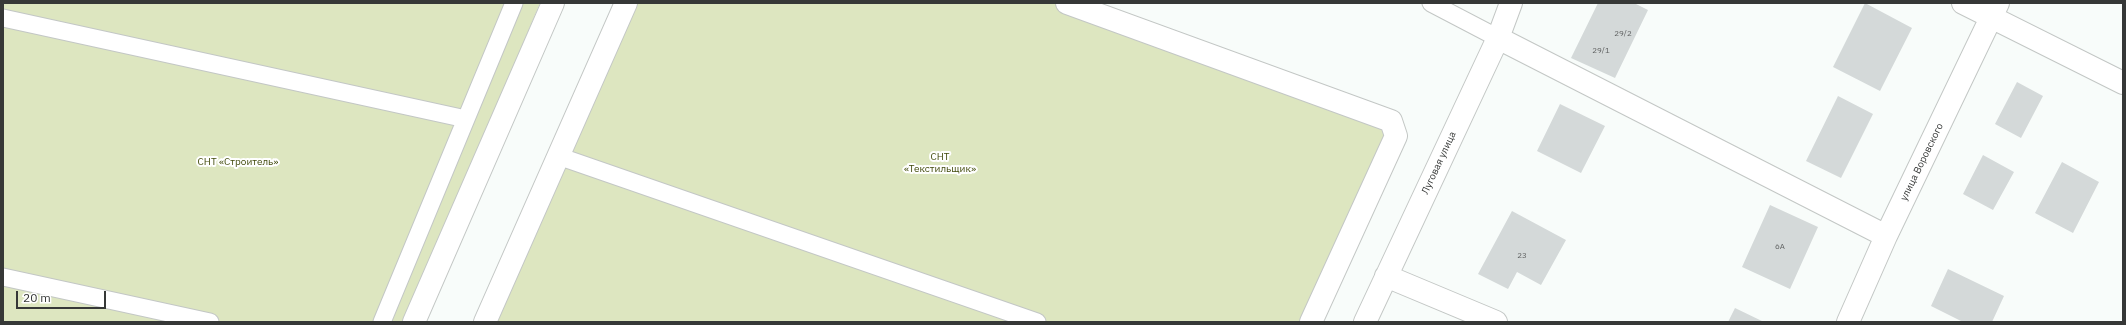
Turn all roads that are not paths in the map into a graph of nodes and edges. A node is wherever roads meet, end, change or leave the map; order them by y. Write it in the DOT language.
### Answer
graph roads {
  1 [pos="514,3"];
  2 [pos="553,3"];
  3 [pos="626,3"];
  4 [pos="1067,3"];
  5 [pos="1431,3"];
  6 [pos="1511,3"];
  7 [pos="1963,3"];
  8 [pos="1994,10"];
  9 [pos="3,18"];
  10 [pos="1498,38"];
  11 [pos="2123,84"];
  12 [pos="466,119"];
  13 [pos="558,156"];
  14 [pos="1886,236"];
  15 [pos="1386,276"];
  16 [pos="3,277"];
  17 [pos="210,322"];
  18 [pos="382,322"];
  19 [pos="414,322"];
  20 [pos="485,322"];
  21 [pos="1037,322"];
  22 [pos="1311,322"];
  23 [pos="1365,322"];
  24 [pos="1496,322"];
  25 [pos="1848,322"];
  1 -- 12 [label="lane"];
  2 -- 19 [label="street"];
  3 -- 13 [label="street"];
  4 -- 22 [label="street"];
  5 -- 10 [label="lane"];
  6 -- 10 [label="street, Луговая улица"];
  7 -- 8 [label="street"];
  8 -- 11 [label="street"];
  8 -- 14 [label="street, улица Воровского"];
  9 -- 12 [label="lane"];
  10 -- 14 [label="street"];
  10 -- 15 [label="street, Луговая улица"];
  12 -- 18 [label="lane"];
  13 -- 20 [label="street"];
  13 -- 21 [label="lane"];
  14 -- 25 [label="street, улица Воровского"];
  15 -- 23 [label="street, Луговая улица"];
  15 -- 24 [label="street"];
  16 -- 17 [label="lane"];
}
